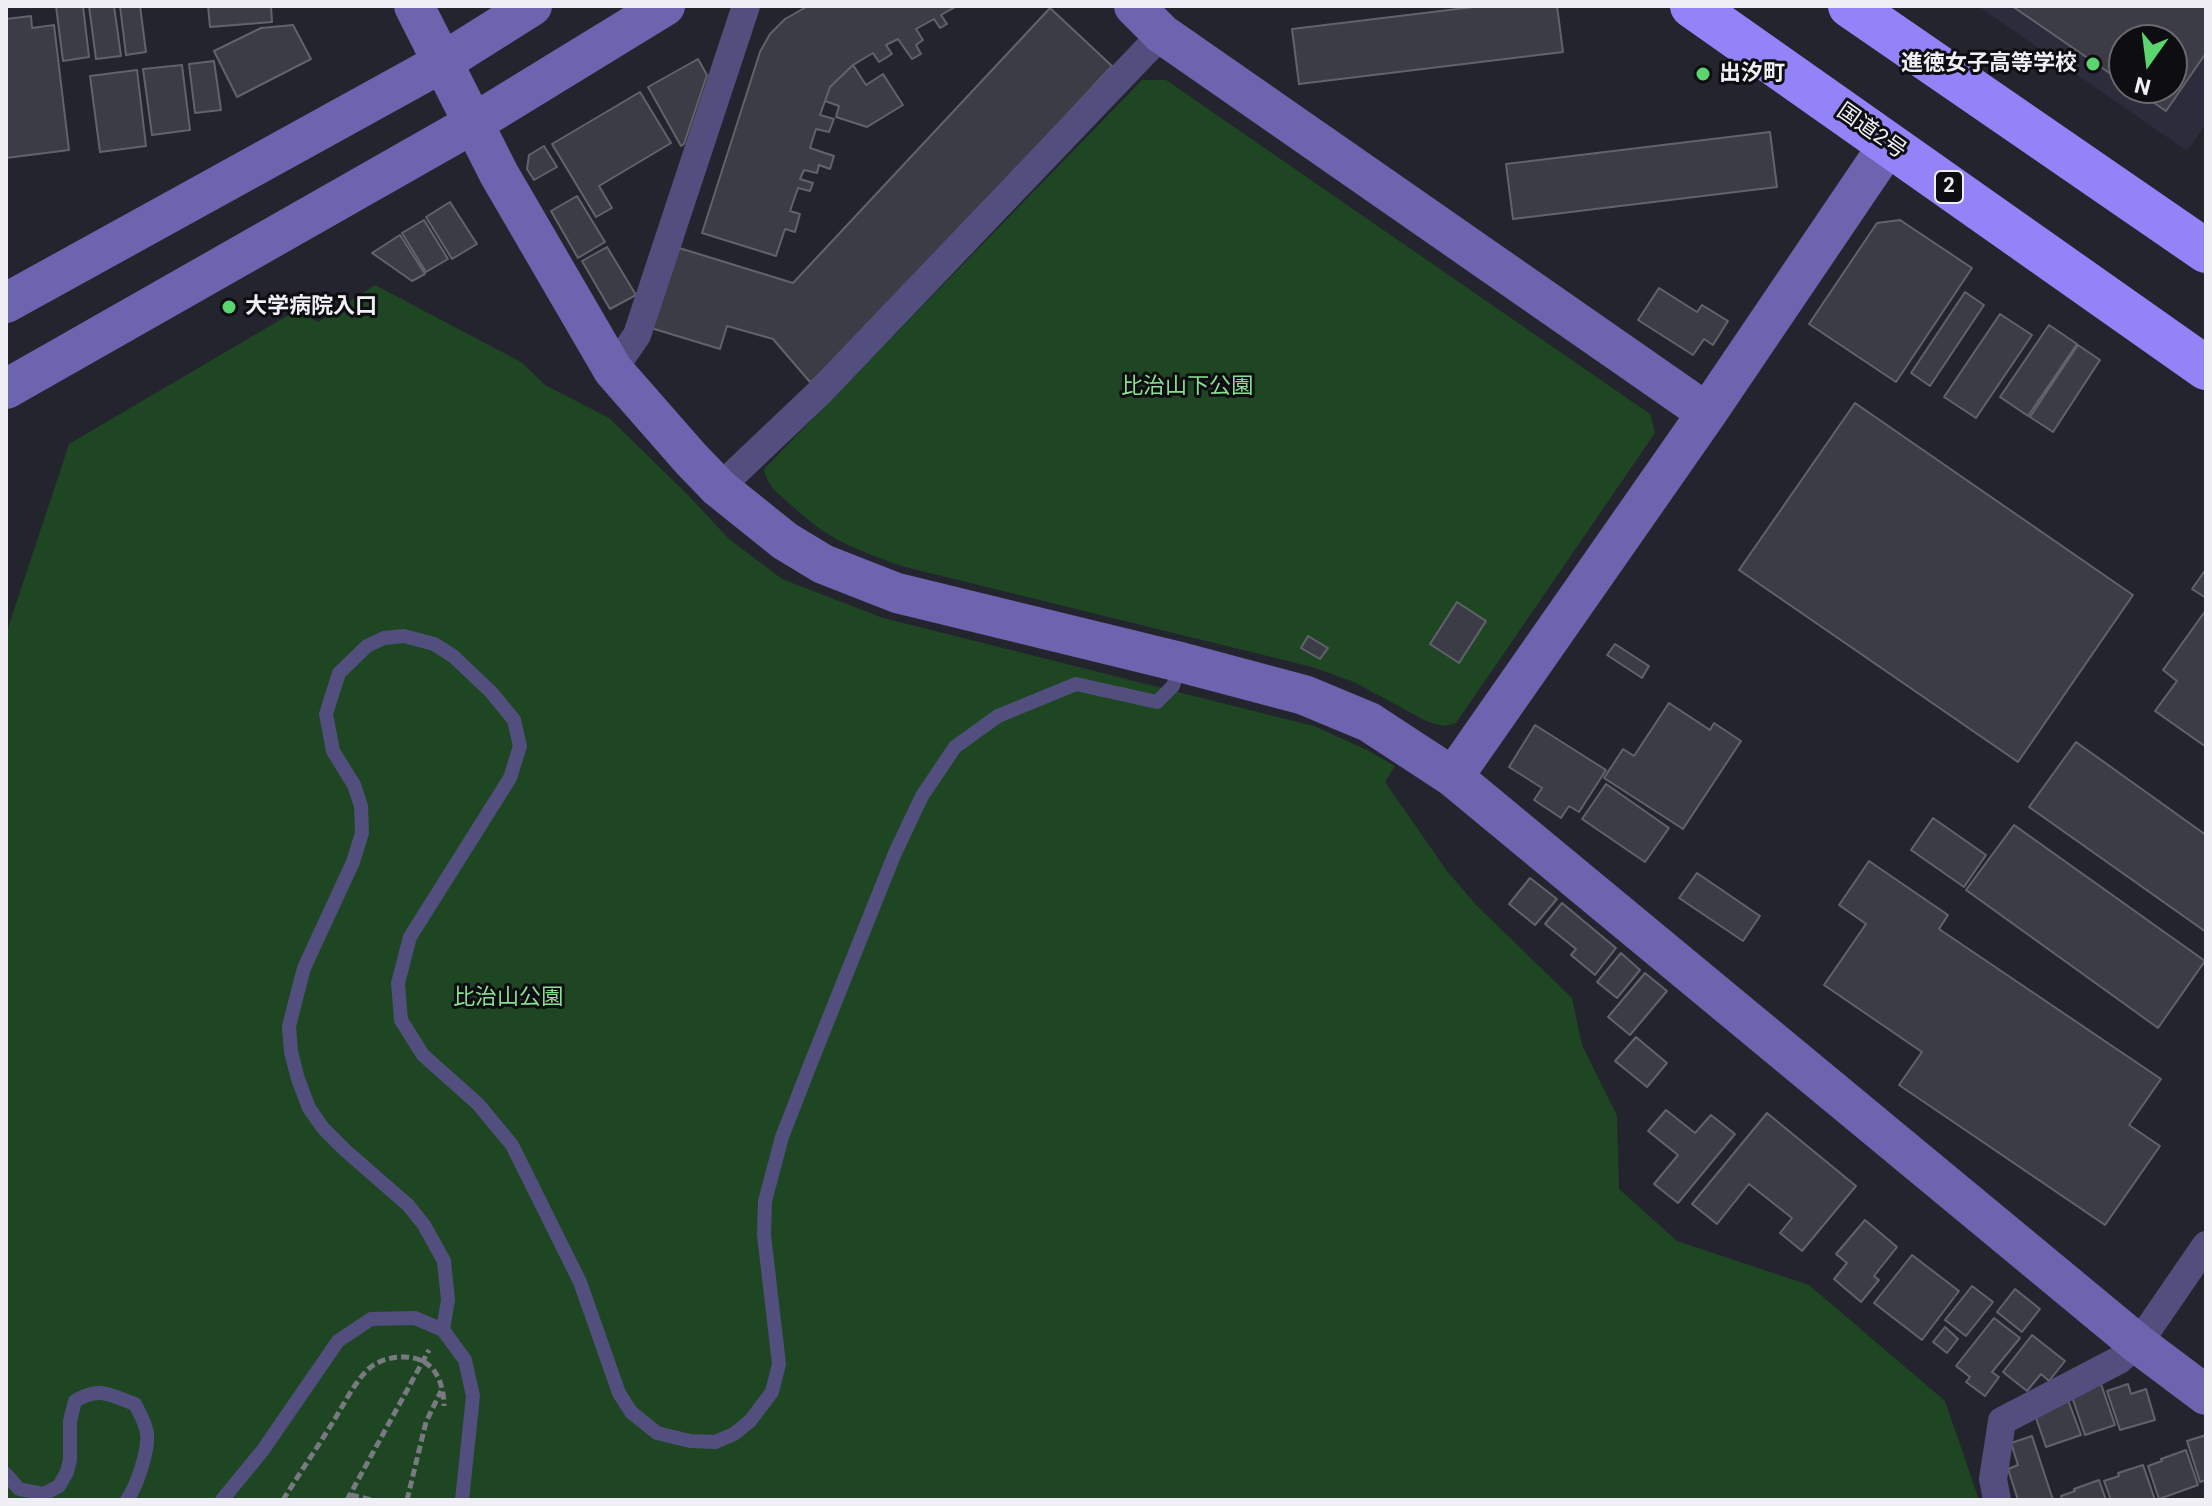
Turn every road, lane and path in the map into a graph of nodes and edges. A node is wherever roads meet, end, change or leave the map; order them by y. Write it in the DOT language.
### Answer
graph roads {
  1 [pos="414,6"];
  2 [pos="532,6"];
  3 [pos="665,6"];
  4 [pos="746,6"];
  5 [pos="1134,6"];
  6 [pos="1692,6"];
  7 [pos="1850,6"];
  8 [pos="1162,34"];
  9 [pos="443,62"];
  10 [pos="474,123"];
  11 [pos="1889,144"];
  12 [pos="2206,251"];
  13 [pos="6,303"];
  14 [pos="2206,368"];
  15 [pos="613,370"];
  16 [pos="6,389"];
  17 [pos="1707,413"];
  18 [pos="719,488"];
  19 [pos="1180,662"];
  20 [pos="1453,777"];
  21 [pos="2206,1245"];
  22 [pos="443,1330"];
  23 [pos="2138,1344"];
  24 [pos="422,1360"];
  25 [pos="442,1389"];
  26 [pos="2206,1395"];
  27 [pos="444,1409"];
  28 [pos="6,1474"];
  29 [pos="349,1497"];
  30 [pos="127,1500"];
  31 [pos="222,1500"];
  32 [pos="283,1500"];
  33 [pos="372,1500"];
  34 [pos="407,1500"];
  35 [pos="462,1500"];
  36 [pos="1997,1500"];
  1 -- 9 [label="street"];
  2 -- 9 [label="street"];
  3 -- 10 [label="street"];
  4 -- 15 [label="street"];
  5 -- 8 [label="street"];
  6 -- 11 [label="highway, 国道2号 / 2"];
  7 -- 12 [label="highway"];
  8 -- 17 [label="street"];
  8 -- 18 [label="street"];
  9 -- 10 [label="street"];
  9 -- 13 [label="street"];
  10 -- 15 [label="street"];
  10 -- 16 [label="street"];
  11 -- 14 [label="highway, 国道2号 / 2"];
  11 -- 17 [label="street"];
  15 -- 18 [label="street"];
  17 -- 20 [label="street"];
  18 -- 19 [label="street"];
  19 -- 20 [label="street"];
  19 -- 22 [label="lane"];
  20 -- 23 [label="street"];
  21 -- 23 [label="street"];
  22 -- 24 [label="path"];
  22 -- 31 [label="lane"];
  22 -- 35 [label="lane"];
  23 -- 26 [label="street"];
  23 -- 36 [label="street"];
  24 -- 25 [label="path"];
  24 -- 29 [label="path"];
  24 -- 32 [label="path"];
  25 -- 27 [label="path"];
  25 -- 34 [label="path"];
  28 -- 30 [label="lane"];
  29 -- 33 [label="path"];
}
